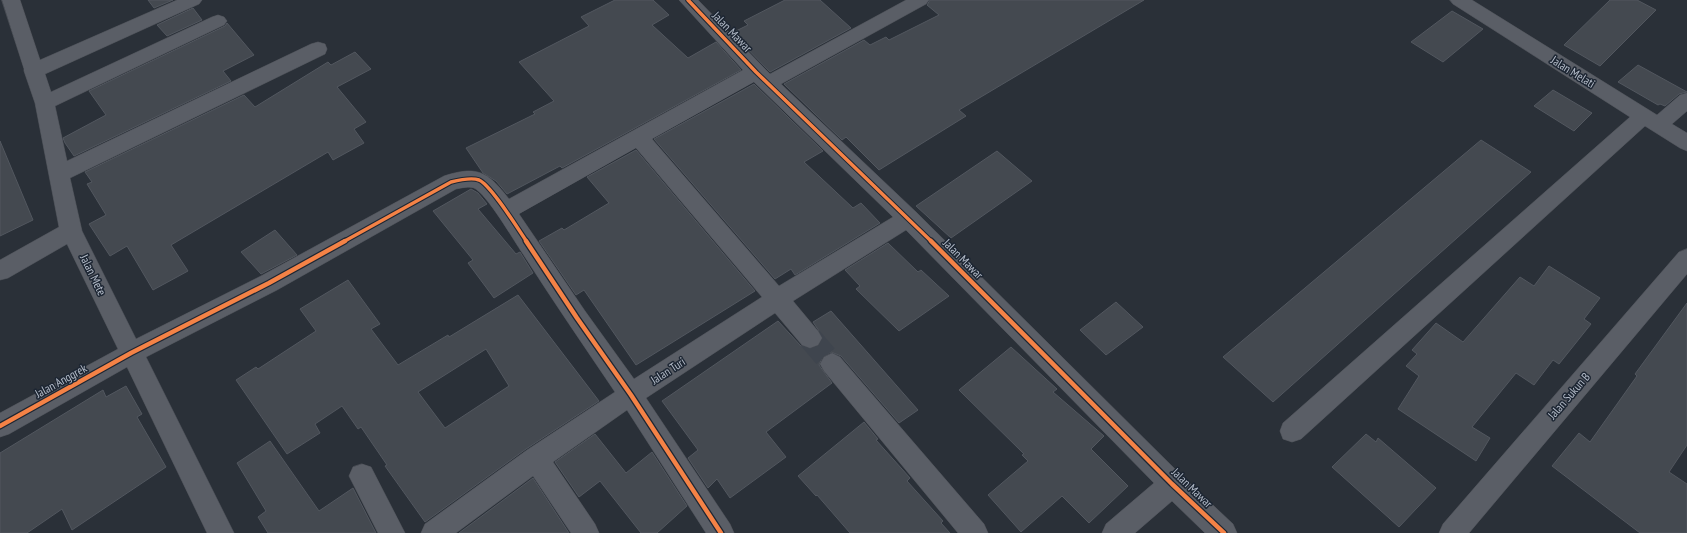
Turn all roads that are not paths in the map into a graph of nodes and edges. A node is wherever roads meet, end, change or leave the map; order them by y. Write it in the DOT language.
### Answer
graph roads {
  1 [pos="11,0"];
  2 [pos="193,0"];
  3 [pos="688,0"];
  4 [pos="920,0"];
  5 [pos="1459,0"];
  6 [pos="218,21"];
  7 [pos="318,49"];
  8 [pos="33,71"];
  9 [pos="762,77"];
  10 [pos="1687,100"];
  11 [pos="45,103"];
  12 [pos="1650,121"];
  13 [pos="639,137"];
  14 [pos="1687,143"];
  15 [pos="60,174"];
  16 [pos="506,211"];
  17 [pos="908,218"];
  18 [pos="71,231"];
  19 [pos="1687,258"];
  20 [pos="0,271"];
  21 [pos="777,299"];
  22 [pos="810,338"];
  23 [pos="131,353"];
  24 [pos="832,364"];
  25 [pos="631,395"];
  26 [pos="0,426"];
  27 [pos="1292,431"];
  28 [pos="536,458"];
  29 [pos="362,476"];
  30 [pos="1172,484"];
  31 [pos="221,533"];
  32 [pos="392,533"];
  33 [pos="434,533"];
  34 [pos="586,533"];
  35 [pos="720,533"];
  36 [pos="975,533"];
  37 [pos="1115,533"];
  38 [pos="1224,533"];
  39 [pos="1452,533"];
  1 -- 8 [label="street, Jalan Mete"];
  2 -- 8 [label="street"];
  3 -- 9 [label="street, Jalan Mawar"];
  4 -- 9 [label="street"];
  5 -- 12 [label="street, Jalan Melati"];
  6 -- 11 [label="street"];
  7 -- 15 [label="street"];
  8 -- 11 [label="street, Jalan Mete"];
  9 -- 13 [label="street"];
  9 -- 17 [label="street, Jalan Mawar"];
  10 -- 12 [label="street"];
  11 -- 15 [label="street, Jalan Mete"];
  12 -- 14 [label="street, Jalan Melati"];
  12 -- 27 [label="street"];
  13 -- 16 [label="street"];
  13 -- 21 [label="street"];
  15 -- 18 [label="street, Jalan Mete"];
  16 -- 23 [label="street, Jalan Anggrek"];
  16 -- 25 [label="street"];
  17 -- 21 [label="street, Jalan Turi"];
  17 -- 30 [label="street, Jalan Mawar"];
  18 -- 20 [label="street"];
  18 -- 23 [label="street, Jalan Mete"];
  19 -- 39 [label="street, Jalan Sukun B"];
  21 -- 22 [label="street"];
  21 -- 25 [label="street, Jalan Turi"];
  23 -- 26 [label="street, Jalan Anggrek"];
  23 -- 31 [label="street, Jalan Mete"];
  24 -- 36 [label="street"];
  25 -- 28 [label="street, Jalan Turi"];
  25 -- 35 [label="street"];
  28 -- 33 [label="street, Jalan Turi"];
  28 -- 34 [label="street"];
  29 -- 32 [label="street"];
  30 -- 37 [label="street"];
  30 -- 38 [label="street, Jalan Mawar"];
}
